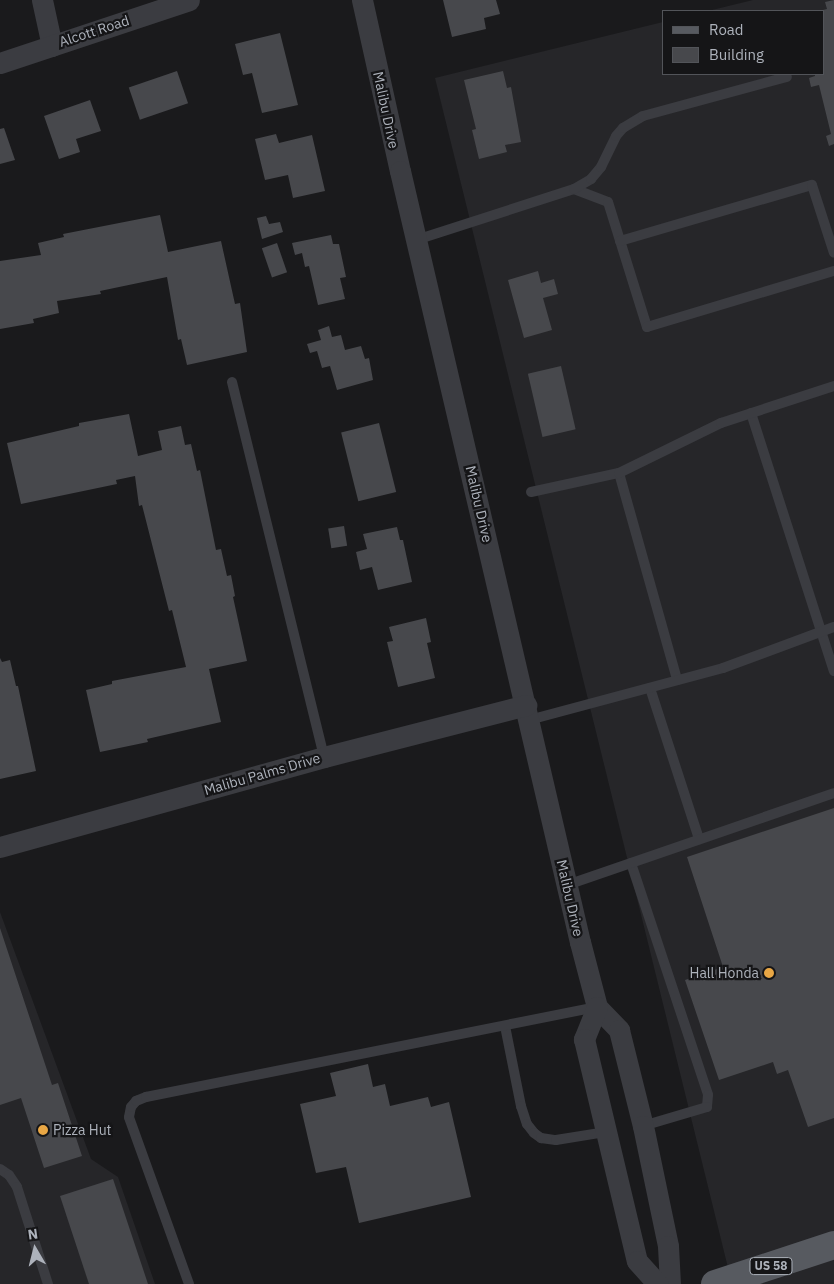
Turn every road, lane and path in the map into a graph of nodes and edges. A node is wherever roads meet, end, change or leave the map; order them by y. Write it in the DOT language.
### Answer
graph roads {
  1 [pos="42,0"];
  2 [pos="189,0"];
  3 [pos="362,0"];
  4 [pos="52,46"];
  5 [pos="0,63"];
  6 [pos="787,77"];
  7 [pos="574,189"];
  8 [pos="416,240"];
  9 [pos="620,241"];
  10 [pos="834,253"];
  11 [pos="834,271"];
  12 [pos="232,382"];
  13 [pos="834,386"];
  14 [pos="751,413"];
  15 [pos="619,473"];
  16 [pos="531,492"];
  17 [pos="834,627"];
  18 [pos="821,632"];
  19 [pos="834,671"];
  20 [pos="676,680"];
  21 [pos="650,688"];
  22 [pos="528,712"];
  23 [pos="324,757"];
  24 [pos="834,793"];
  25 [pos="698,840"];
  26 [pos="0,847"];
  27 [pos="631,863"];
  28 [pos="567,885"];
  29 [pos="596,1007"];
  30 [pos="505,1026"];
  31 [pos="643,1126"];
  32 [pos="606,1132"];
  33 [pos="0,1169"];
  34 [pos="834,1245"];
  35 [pos="48,1284"];
  36 [pos="189,1284"];
  37 [pos="658,1284"];
  38 [pos="670,1284"];
  39 [pos="715,1284"];
  1 -- 4 [label="street"];
  2 -- 4 [label="street, Alcott Road"];
  3 -- 8 [label="street, Malibu Drive"];
  4 -- 5 [label="street, Alcott Road"];
  6 -- 7 [label="lane"];
  7 -- 8 [label="lane"];
  7 -- 9 [label="lane"];
  8 -- 22 [label="street, Malibu Drive"];
  9 -- 10 [label="lane"];
  9 -- 11 [label="lane"];
  12 -- 23 [label="lane"];
  13 -- 14 [label="lane"];
  14 -- 15 [label="lane"];
  14 -- 18 [label="lane"];
  15 -- 16 [label="lane"];
  15 -- 20 [label="lane"];
  17 -- 18 [label="lane"];
  18 -- 19 [label="lane"];
  18 -- 20 [label="lane"];
  20 -- 21 [label="lane"];
  21 -- 22 [label="lane"];
  21 -- 25 [label="lane"];
  22 -- 23 [label="street, Malibu Palms Drive"];
  22 -- 28 [label="street, Malibu Drive"];
  23 -- 26 [label="street, Malibu Palms Drive"];
  24 -- 25 [label="lane"];
  25 -- 27 [label="lane"];
  27 -- 28 [label="lane"];
  27 -- 31 [label="lane"];
  28 -- 29 [label="street, Malibu Drive"];
  29 -- 30 [label="lane"];
  29 -- 31 [label="street"];
  29 -- 32 [label="street"];
  30 -- 32 [label="lane"];
  30 -- 36 [label="lane"];
  31 -- 38 [label="street"];
  32 -- 37 [label="street"];
  33 -- 35 [label="lane"];
  34 -- 39 [label="main road, US 58"];
}
